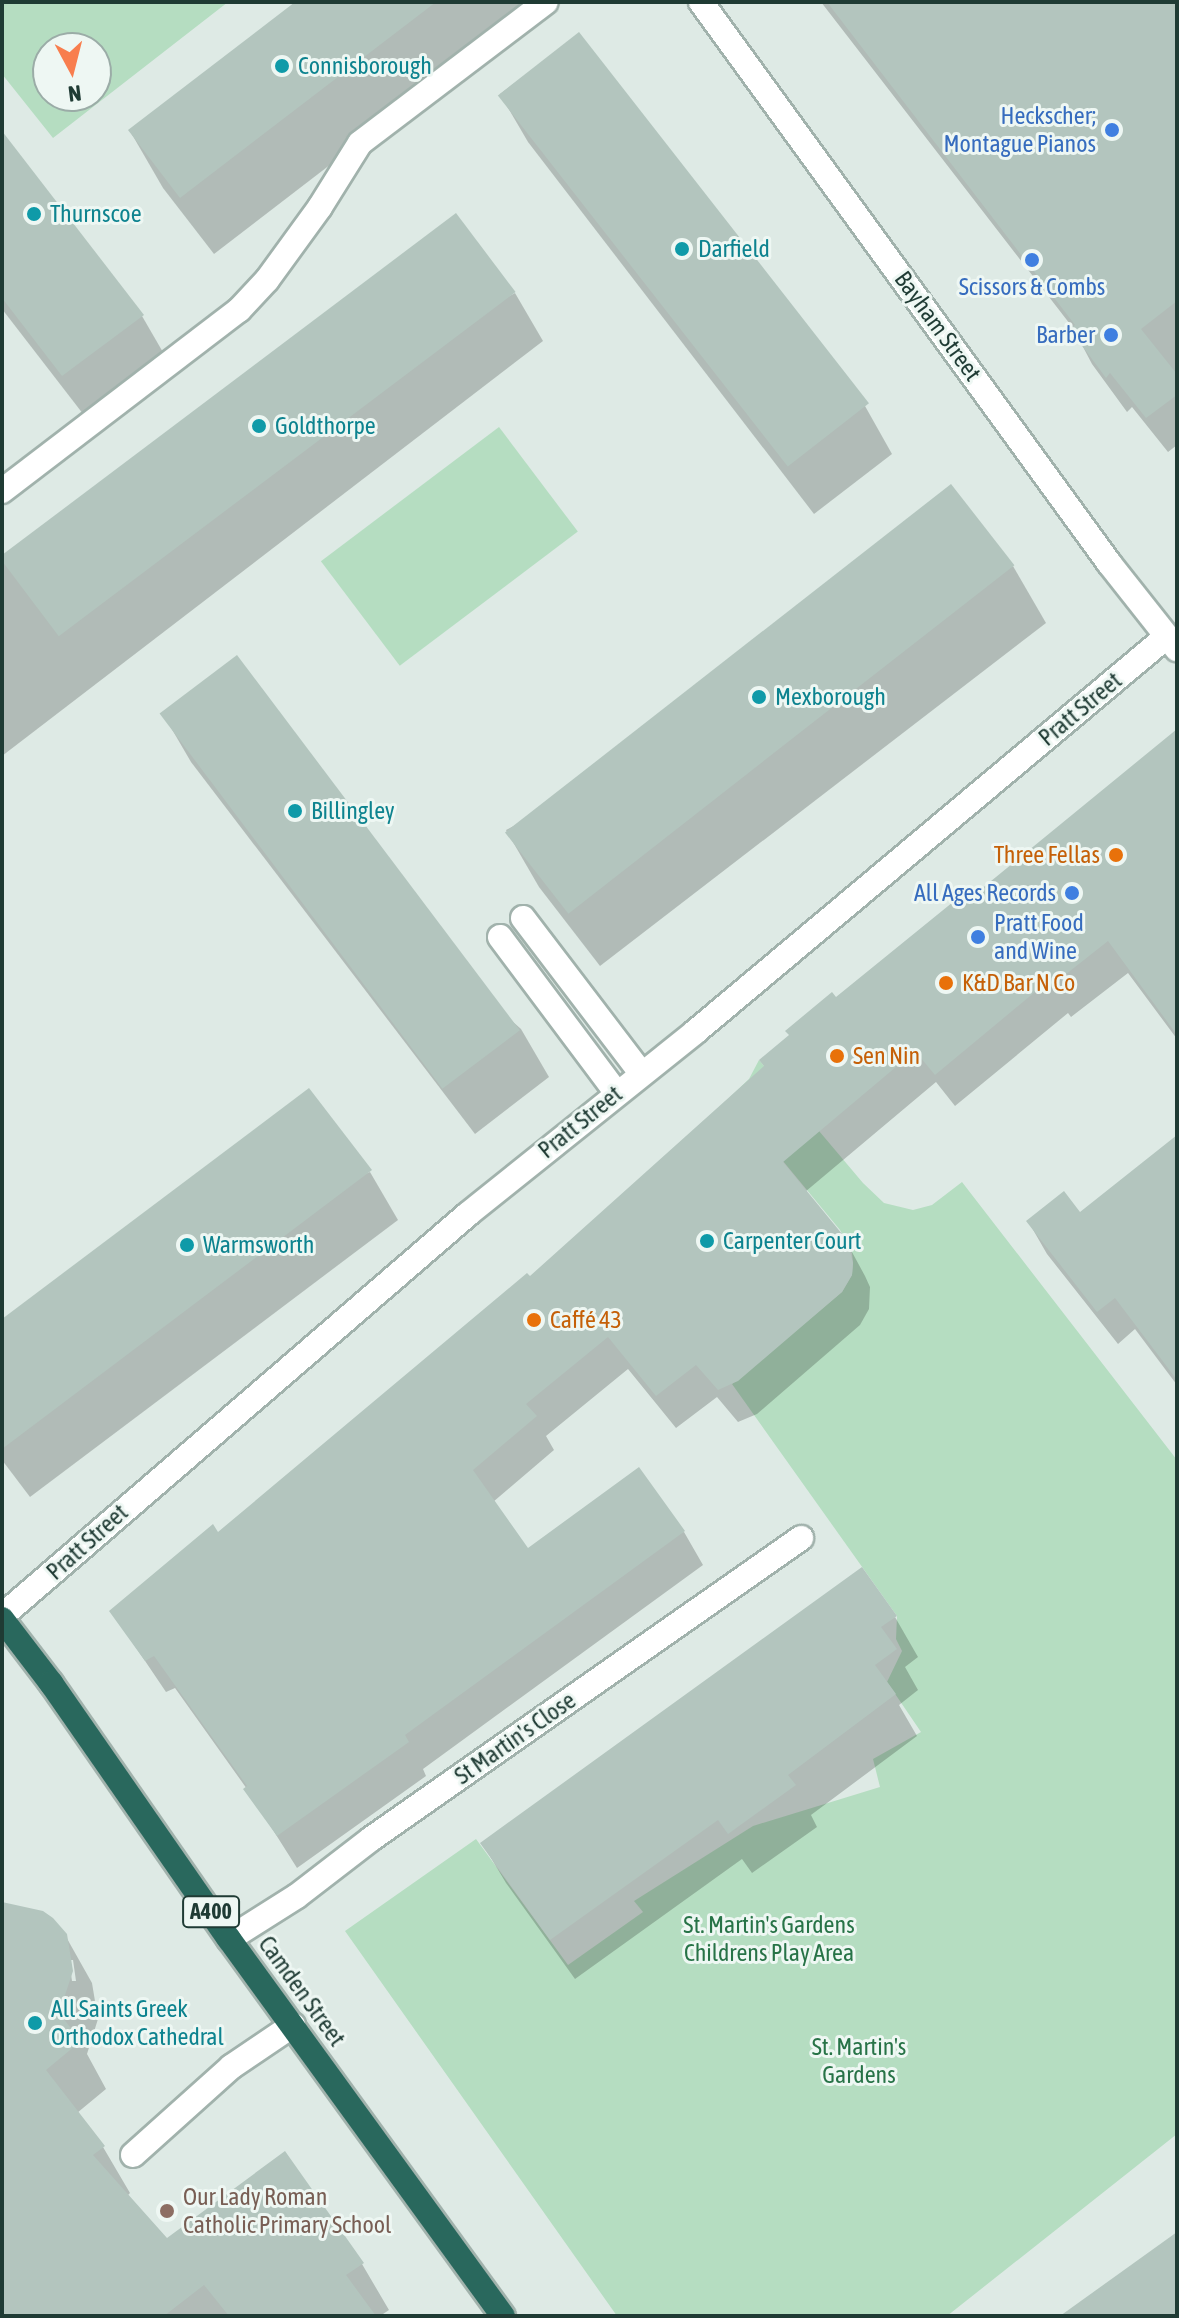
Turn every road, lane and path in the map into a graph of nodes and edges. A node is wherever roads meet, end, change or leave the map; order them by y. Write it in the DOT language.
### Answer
graph roads {
  1 [pos="546,2"];
  2 [pos="701,2"];
  3 [pos="2,491"];
  4 [pos="1171,643"];
  5 [pos="523,918"];
  6 [pos="500,937"];
  7 [pos="641,1073"];
  8 [pos="616,1092"];
  9 [pos="801,1538"];
  10 [pos="2,1617"];
  11 [pos="229,1939"];
  12 [pos="293,2025"];
  13 [pos="133,2155"];
  14 [pos="503,2316"];
  1 -- 3 [label="street"];
  2 -- 4 [label="street, Bayham Street"];
  4 -- 7 [label="street, Pratt Street"];
  5 -- 7 [label="street"];
  6 -- 8 [label="street"];
  7 -- 8 [label="street, Pratt Street"];
  8 -- 10 [label="street, Pratt Street"];
  9 -- 11 [label="street, St Martin's Close"];
  10 -- 11 [label="highway, Camden Street / A400"];
  11 -- 12 [label="highway, Camden Street / A400"];
  12 -- 13 [label="street"];
  12 -- 14 [label="highway, Camden Street / A400"];
}
